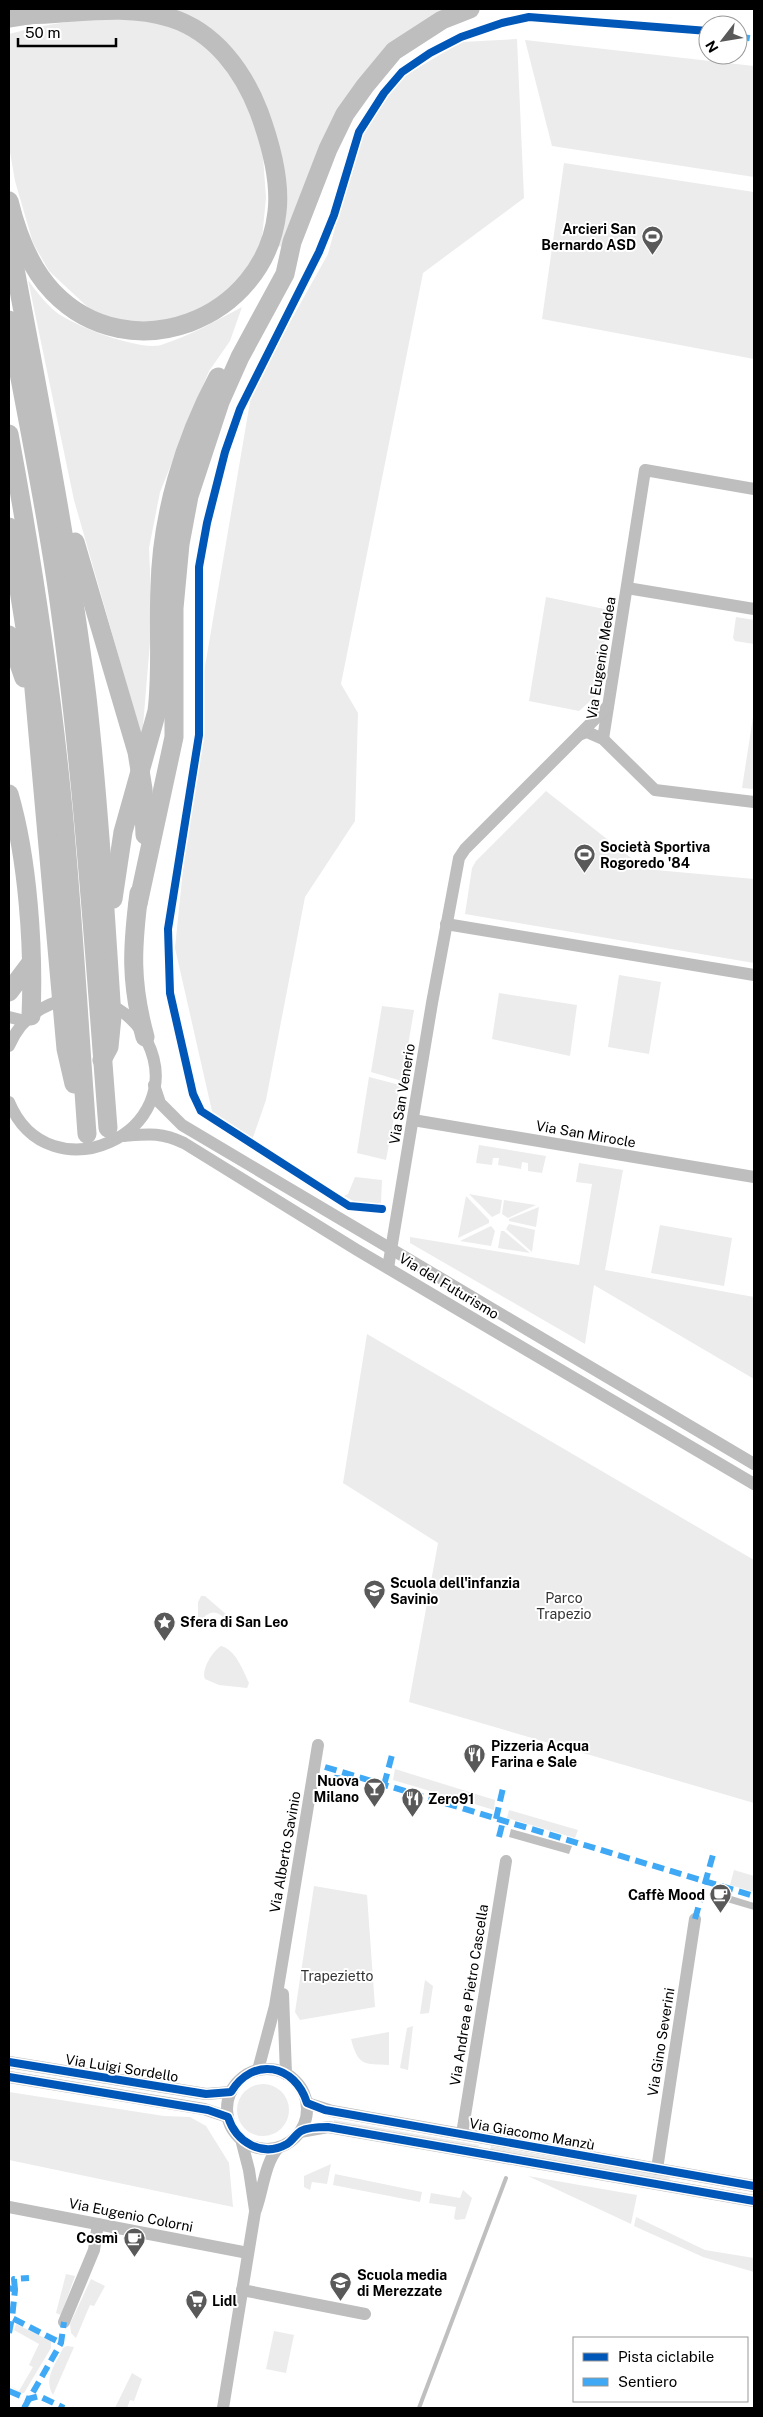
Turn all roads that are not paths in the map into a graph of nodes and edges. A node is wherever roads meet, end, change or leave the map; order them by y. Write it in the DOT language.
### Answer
graph roads {
  1 [pos="74,9"];
  2 [pos="470,9"];
  3 [pos="28,15"];
  4 [pos="9,18"];
  5 [pos="9,202"];
  6 [pos="9,236"];
  7 [pos="292,242"];
  8 [pos="9,320"];
  9 [pos="30,348"];
  10 [pos="9,434"];
  11 [pos="754,489"];
  12 [pos="9,527"];
  13 [pos="627,588"];
  14 [pos="754,609"];
  15 [pos="9,635"];
  16 [pos="608,706"];
  17 [pos="580,735"];
  18 [pos="603,739"];
  19 [pos="39,742"];
  20 [pos="9,794"];
  21 [pos="754,802"];
  22 [pos="138,904"];
  23 [pos="446,924"];
  24 [pos="108,958"];
  25 [pos="30,964"];
  26 [pos="754,975"];
  27 [pos="9,992"];
  28 [pos="33,1015"];
  29 [pos="9,1017"];
  30 [pos="145,1037"];
  31 [pos="9,1046"];
  32 [pos="102,1060"];
  33 [pos="154,1085"];
  34 [pos="9,1102"];
  35 [pos="85,1106"];
  36 [pos="413,1120"];
  37 [pos="86,1134"];
  38 [pos="117,1134"];
  39 [pos="754,1177"];
  40 [pos="392,1248"];
  41 [pos="388,1268"];
  42 [pos="754,1464"];
  43 [pos="754,1484"];
  44 [pos="318,1745"];
  45 [pos="506,1861"];
  46 [pos="695,1919"];
  47 [pos="281,1964"];
  48 [pos="9,2062"];
  49 [pos="258,2070"];
  50 [pos="286,2074"];
  51 [pos="9,2077"];
  52 [pos="231,2092"];
  53 [pos="307,2103"];
  54 [pos="228,2118"];
  55 [pos="300,2132"];
  56 [pos="462,2134"];
  57 [pos="241,2139"];
  58 [pos="278,2148"];
  59 [pos="657,2169"];
  60 [pos="754,2186"];
  61 [pos="754,2201"];
  62 [pos="9,2207"];
  63 [pos="255,2212"];
  64 [pos="98,2224"];
  65 [pos="248,2253"];
  66 [pos="242,2290"];
  67 [pos="365,2314"];
  68 [pos="64,2322"];
  69 [pos="223,2408"];
  1 -- 3 [label="highway"];
  2 -- 7 [label="highway"];
  3 -- 4 [label="highway"];
  3 -- 5 [label="highway"];
  6 -- 9 [label="highway"];
  7 -- 22 [label="highway"];
  7 -- 24 [label="highway"];
  8 -- 32 [label="highway"];
  9 -- 22 [label="highway"];
  9 -- 24 [label="highway"];
  10 -- 35 [label="highway"];
  11 -- 13 [label="street, Via Eugenio Medea"];
  12 -- 19 [label="highway"];
  13 -- 14 [label="street"];
  13 -- 16 [label="street, Via Eugenio Medea"];
  15 -- 19 [label="highway"];
  16 -- 17 [label="street, Via San Venerio"];
  16 -- 18 [label="street, Via Eugenio Medea"];
  17 -- 18 [label="street"];
  17 -- 23 [label="street, Via San Venerio"];
  18 -- 21 [label="street, Via Eugenio Medea"];
  19 -- 35 [label="highway"];
  20 -- 25 [label="highway"];
  22 -- 30 [label="highway"];
  23 -- 26 [label="street"];
  23 -- 36 [label="street, Via San Venerio"];
  24 -- 32 [label="highway"];
  25 -- 27 [label="highway"];
  25 -- 28 [label="highway"];
  28 -- 29 [label="street"];
  28 -- 30 [label="street"];
  28 -- 31 [label="street"];
  30 -- 33 [label="street"];
  32 -- 38 [label="highway"];
  33 -- 38 [label="street"];
  33 -- 40 [label="street, Via del Futurismo"];
  34 -- 38 [label="street"];
  35 -- 37 [label="highway"];
  36 -- 39 [label="street, Via San Mirocle"];
  36 -- 40 [label="street, Via San Venerio"];
  38 -- 41 [label="street, Via del Futurismo"];
  40 -- 41 [label="street, Via San Venerio"];
  40 -- 42 [label="street, Via del Futurismo"];
  41 -- 43 [label="street, Via del Futurismo"];
  44 -- 47 [label="street, Via Alberto Savinio"];
  45 -- 56 [label="street, Via Andrea e Pietro Cascella"];
  46 -- 59 [label="street, Via Gino Severini"];
  47 -- 49 [label="street, Via Alberto Savinio"];
  47 -- 50 [label="street, Via Alberto Savinio"];
  48 -- 52 [label="street, Via Luigi Sordello"];
  49 -- 50 [label="street"];
  49 -- 52 [label="street"];
  50 -- 53 [label="street"];
  51 -- 54 [label="street, Via Luigi Sordello"];
  52 -- 54 [label="street"];
  53 -- 55 [label="street"];
  53 -- 56 [label="street, Via Giacomo Manzù"];
  54 -- 57 [label="street"];
  55 -- 58 [label="street"];
  55 -- 61 [label="street, Via Giacomo Manzù"];
  56 -- 59 [label="street, Via Giacomo Manzù"];
  57 -- 58 [label="street"];
  57 -- 63 [label="street"];
  58 -- 63 [label="street"];
  59 -- 60 [label="street, Via Giacomo Manzù"];
  62 -- 64 [label="street, Via Eugenio Colorni"];
  63 -- 65 [label="street"];
  64 -- 65 [label="street, Via Eugenio Colorni"];
  64 -- 68 [label="street"];
  65 -- 66 [label="street"];
  66 -- 67 [label="street"];
  66 -- 69 [label="street"];
}
